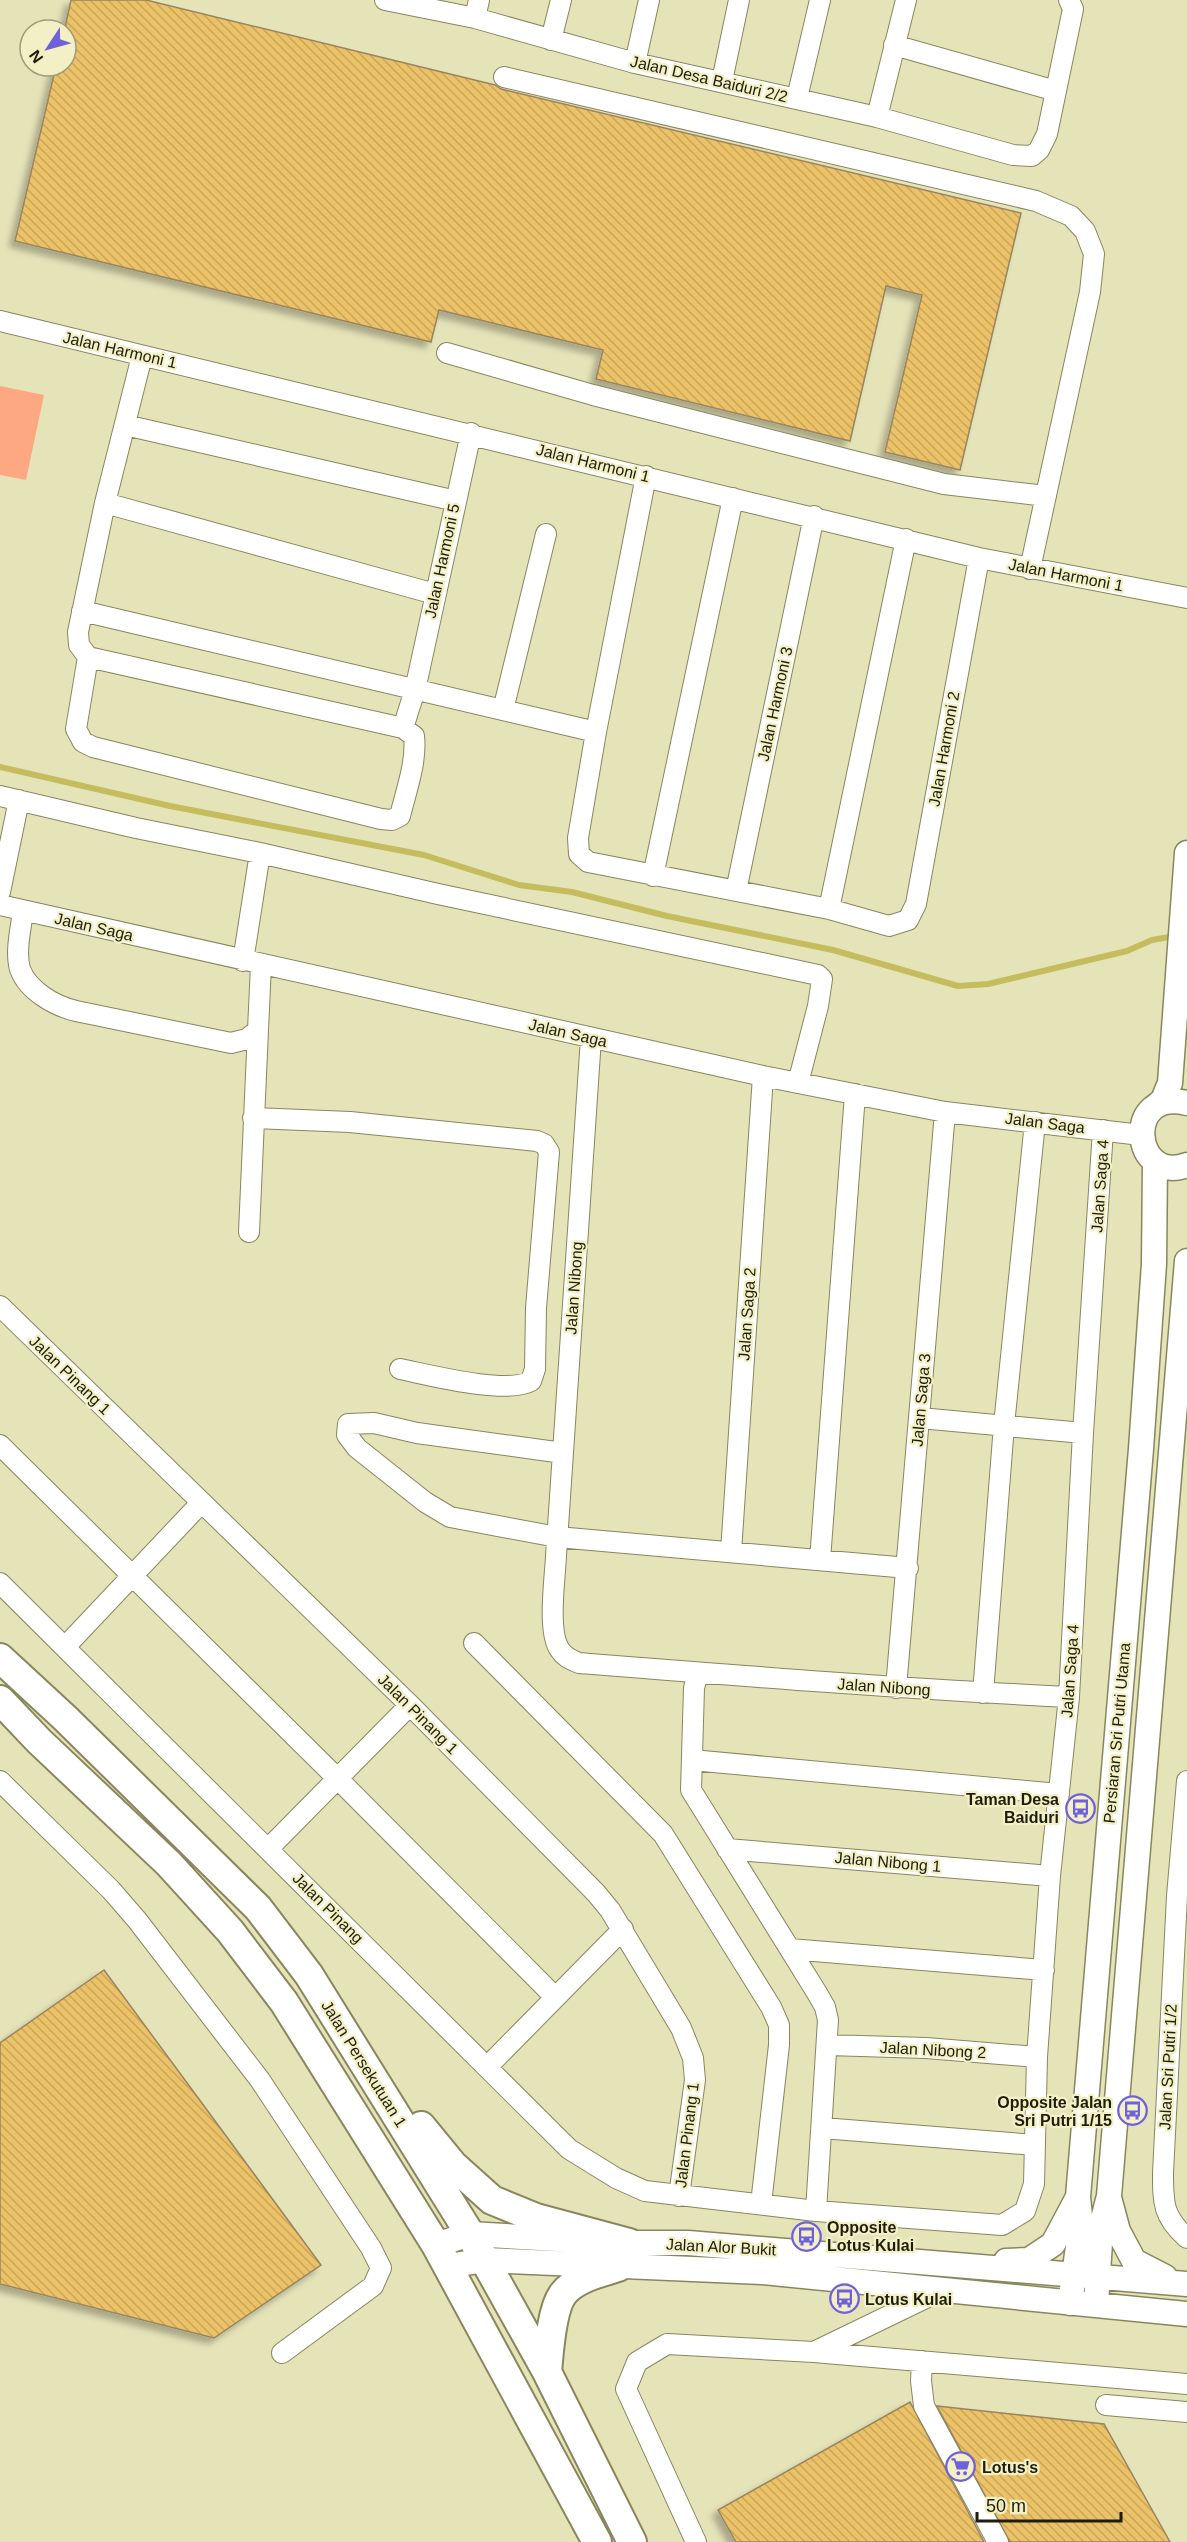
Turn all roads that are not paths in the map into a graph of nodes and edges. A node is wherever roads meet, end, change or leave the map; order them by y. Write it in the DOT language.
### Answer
graph roads {
  1 [pos="561,0"];
  2 [pos="649,0"];
  3 [pos="739,0"];
  4 [pos="820,0"];
  5 [pos="906,0"];
  6 [pos="1069,0"];
  7 [pos="394,1"];
  8 [pos="477,9"];
  9 [pos="551,40"];
  10 [pos="894,45"];
  11 [pos="635,63"];
  12 [pos="504,77"];
  13 [pos="722,81"];
  14 [pos="1056,91"];
  15 [pos="797,98"];
  16 [pos="877,117"];
  17 [pos="0,321"];
  18 [pos="447,352"];
  19 [pos="142,356"];
  20 [pos="125,425"];
  21 [pos="471,434"];
  22 [pos="646,476"];
  23 [pos="1046,496"];
  24 [pos="733,498"];
  25 [pos="456,501"];
  26 [pos="105,503"];
  27 [pos="814,516"];
  28 [pos="546,534"];
  29 [pos="906,539"];
  30 [pos="979,558"];
  31 [pos="1030,569"];
  32 [pos="435,594"];
  33 [pos="1187,598"];
  34 [pos="82,611"];
  35 [pos="88,657"];
  36 [pos="415,690"];
  37 [pos="503,710"];
  38 [pos="403,728"];
  39 [pos="596,732"];
  40 [pos="9,798"];
  41 [pos="260,853"];
  42 [pos="1187,853"];
  43 [pos="653,876"];
  44 [pos="0,891"];
  45 [pos="735,891"];
  46 [pos="0,905"];
  47 [pos="829,909"];
  48 [pos="23,911"];
  49 [pos="252,963"];
  50 [pos="258,1030"];
  51 [pos="591,1038"];
  52 [pos="763,1076"];
  53 [pos="798,1083"];
  54 [pos="855,1094"];
  55 [pos="1187,1103"];
  56 [pos="1156,1106"];
  57 [pos="945,1112"];
  58 [pos="253,1118"];
  59 [pos="1035,1122"];
  60 [pos="1103,1130"];
  61 [pos="1141,1135"];
  62 [pos="1155,1162"];
  63 [pos="1187,1165"];
  64 [pos="249,1232"];
  65 [pos="1187,1262"];
  66 [pos="0,1306"];
  67 [pos="400,1369"];
  68 [pos="920,1418"];
  69 [pos="1004,1425"];
  70 [pos="1083,1433"];
  71 [pos="0,1444"];
  72 [pos="563,1453"];
  73 [pos="201,1503"];
  74 [pos="557,1538"];
  75 [pos="731,1552"];
  76 [pos="820,1560"];
  77 [pos="908,1568"];
  78 [pos="132,1576"];
  79 [pos="0,1583"];
  80 [pos="474,1642"];
  81 [pos="65,1647"];
  82 [pos="0,1658"];
  83 [pos="698,1673"];
  84 [pos="896,1688"];
  85 [pos="983,1693"];
  86 [pos="1069,1697"];
  87 [pos="0,1700"];
  88 [pos="410,1705"];
  89 [pos="692,1760"];
  90 [pos="337,1778"];
  91 [pos="0,1781"];
  92 [pos="1186,1793"];
  93 [pos="1059,1794"];
  94 [pos="268,1849"];
  95 [pos="727,1849"];
  96 [pos="1050,1876"];
  97 [pos="1182,1897"];
  98 [pos="623,1929"];
  99 [pos="790,1949"];
  100 [pos="1044,1970"];
  101 [pos="309,1975"];
  102 [pos="555,1997"];
  103 [pos="828,2044"];
  104 [pos="1037,2057"];
  105 [pos="488,2066"];
  106 [pos="822,2128"];
  107 [pos="1035,2145"];
  108 [pos="679,2196"];
  109 [pos="1109,2196"];
  110 [pos="1078,2197"];
  111 [pos="761,2204"];
  112 [pos="816,2211"];
  113 [pos="1025,2211"];
  114 [pos="470,2234"];
  115 [pos="1187,2238"];
  116 [pos="623,2255"];
  117 [pos="442,2256"];
  118 [pos="485,2260"];
  119 [pos="956,2265"];
  120 [pos="1086,2275"];
  121 [pos="1182,2284"];
  122 [pos="942,2290"];
  123 [pos="1070,2303"];
  124 [pos="1096,2304"];
  125 [pos="1187,2314"];
  126 [pos="814,2352"];
  127 [pos="282,2353"];
  128 [pos="922,2361"];
  129 [pos="547,2372"];
  130 [pos="1187,2384"];
  131 [pos="1106,2405"];
  132 [pos="1187,2412"];
  133 [pos="597,2542"];
  134 [pos="632,2542"];
  135 [pos="696,2542"];
  136 [pos="998,2542"];
  1 -- 9 [label="street"];
  2 -- 11 [label="street"];
  3 -- 13 [label="street"];
  4 -- 15 [label="street"];
  5 -- 10 [label="street"];
  6 -- 14 [label="street"];
  7 -- 8 [label="street, Jalan Desa Baiduri 2/2"];
  8 -- 9 [label="street, Jalan Desa Baiduri 2/2"];
  9 -- 11 [label="street, Jalan Desa Baiduri 2/2"];
  10 -- 14 [label="street"];
  10 -- 16 [label="street"];
  11 -- 13 [label="street, Jalan Desa Baiduri 2/2"];
  12 -- 23 [label="street"];
  13 -- 15 [label="street, Jalan Desa Baiduri 2/2"];
  14 -- 16 [label="street, Jalan Desa Baiduri 2/2"];
  15 -- 16 [label="street, Jalan Desa Baiduri 2/2"];
  17 -- 19 [label="street, Jalan Harmoni 1"];
  18 -- 23 [label="street"];
  19 -- 20 [label="street"];
  19 -- 21 [label="street, Jalan Harmoni 1"];
  20 -- 25 [label="street"];
  20 -- 26 [label="street"];
  21 -- 22 [label="street, Jalan Harmoni 1"];
  21 -- 25 [label="street, Jalan Harmoni 5"];
  22 -- 24 [label="street, Jalan Harmoni 1"];
  22 -- 39 [label="street"];
  23 -- 31 [label="street"];
  24 -- 27 [label="street, Jalan Harmoni 1"];
  24 -- 43 [label="street"];
  25 -- 32 [label="street, Jalan Harmoni 5"];
  26 -- 32 [label="street"];
  26 -- 34 [label="street"];
  27 -- 29 [label="street, Jalan Harmoni 1"];
  27 -- 45 [label="street, Jalan Harmoni 3"];
  28 -- 37 [label="street"];
  29 -- 30 [label="street, Jalan Harmoni 1"];
  29 -- 47 [label="street"];
  30 -- 31 [label="street, Jalan Harmoni 1"];
  30 -- 47 [label="street, Jalan Harmoni 2"];
  31 -- 33 [label="street, Jalan Harmoni 1"];
  32 -- 36 [label="street, Jalan Harmoni 5"];
  34 -- 35 [label="street"];
  34 -- 36 [label="street"];
  35 -- 38 [label="street"];
  35 -- 38 [label="street"];
  36 -- 37 [label="street"];
  36 -- 38 [label="street, Jalan Harmoni 5"];
  37 -- 39 [label="street"];
  39 -- 43 [label="street"];
  40 -- 41 [label="street"];
  40 -- 44 [label="street"];
  41 -- 49 [label="street"];
  41 -- 53 [label="street"];
  42 -- 56 [label="main road"];
  43 -- 45 [label="street"];
  45 -- 47 [label="street"];
  46 -- 48 [label="street, Jalan Saga"];
  48 -- 49 [label="street, Jalan Saga"];
  48 -- 50 [label="street"];
  49 -- 50 [label="street"];
  49 -- 51 [label="street, Jalan Saga"];
  50 -- 58 [label="street"];
  51 -- 52 [label="street, Jalan Saga"];
  51 -- 72 [label="street, Jalan Nibong"];
  52 -- 53 [label="street, Jalan Saga"];
  52 -- 75 [label="street, Jalan Saga 2"];
  53 -- 54 [label="street, Jalan Saga"];
  54 -- 57 [label="street, Jalan Saga"];
  54 -- 76 [label="street"];
  55 -- 56 [label="main road"];
  56 -- 61 [label="main road"];
  57 -- 59 [label="street, Jalan Saga"];
  57 -- 68 [label="street, Jalan Saga 3"];
  58 -- 64 [label="street"];
  58 -- 67 [label="street"];
  59 -- 60 [label="street, Jalan Saga"];
  59 -- 69 [label="street"];
  60 -- 61 [label="street, Jalan Saga"];
  60 -- 70 [label="street, Jalan Saga 4"];
  61 -- 62 [label="main road"];
  62 -- 63 [label="main road"];
  62 -- 110 [label="main road, Persiaran Sri Putri Utama"];
  65 -- 109 [label="main road, Persiaran Sri Putri Utama"];
  66 -- 73 [label="street, Jalan Pinang 1"];
  68 -- 69 [label="street"];
  68 -- 77 [label="street, Jalan Saga 3"];
  69 -- 70 [label="street"];
  69 -- 85 [label="street"];
  70 -- 86 [label="street, Jalan Saga 4"];
  71 -- 78 [label="street"];
  72 -- 74 [label="street, Jalan Nibong"];
  72 -- 74 [label="street"];
  73 -- 78 [label="street"];
  73 -- 88 [label="street, Jalan Pinang 1"];
  74 -- 75 [label="street"];
  74 -- 83 [label="street, Jalan Nibong"];
  75 -- 76 [label="street"];
  76 -- 77 [label="street"];
  77 -- 84 [label="street, Jalan Saga 3"];
  78 -- 81 [label="street"];
  78 -- 90 [label="street"];
  79 -- 81 [label="street, Jalan Pinang"];
  80 -- 111 [label="street"];
  81 -- 94 [label="street, Jalan Pinang"];
  82 -- 101 [label="highway, Jalan Persekutuan 1"];
  83 -- 84 [label="street, Jalan Nibong"];
  83 -- 89 [label="street"];
  84 -- 85 [label="street, Jalan Nibong"];
  85 -- 86 [label="street, Jalan Nibong"];
  86 -- 93 [label="street, Jalan Saga 4"];
  87 -- 117 [label="highway"];
  88 -- 90 [label="street"];
  88 -- 98 [label="street, Jalan Pinang 1"];
  89 -- 93 [label="street"];
  89 -- 95 [label="street"];
  90 -- 94 [label="street"];
  90 -- 102 [label="street"];
  91 -- 127 [label="street"];
  92 -- 97 [label="street, Jalan Sri Putri 1/2"];
  93 -- 96 [label="street, Jalan Saga 4"];
  94 -- 105 [label="street, Jalan Pinang"];
  95 -- 96 [label="street, Jalan Nibong 1"];
  95 -- 99 [label="street"];
  96 -- 100 [label="street, Jalan Saga 4"];
  97 -- 115 [label="street, Jalan Sri Putri 1/2"];
  98 -- 102 [label="street"];
  98 -- 108 [label="street, Jalan Pinang 1"];
  99 -- 100 [label="street"];
  99 -- 103 [label="street"];
  100 -- 104 [label="street, Jalan Saga 4"];
  101 -- 114 [label="highway, Jalan Persekutuan 1"];
  101 -- 116 [label="highway"];
  102 -- 105 [label="street"];
  103 -- 104 [label="street, Jalan Nibong 2"];
  103 -- 106 [label="street"];
  104 -- 107 [label="street, Jalan Saga 4"];
  105 -- 108 [label="street, Jalan Pinang"];
  106 -- 107 [label="street"];
  106 -- 112 [label="street"];
  107 -- 113 [label="street, Jalan Saga 4"];
  108 -- 111 [label="street, Jalan Pinang"];
  109 -- 120 [label="main road, Persiaran Sri Putri Utama"];
  109 -- 121 [label="main road"];
  110 -- 119 [label="main road"];
  110 -- 120 [label="main road, Persiaran Sri Putri Utama"];
  111 -- 112 [label="street, Jalan Pinang"];
  112 -- 113 [label="street, Jalan Pinang"];
  114 -- 116 [label="main road, Jalan Alor Bukit"];
  114 -- 117 [label="main road, Jalan Alor Bukit"];
  114 -- 118 [label="highway, Jalan Persekutuan 1"];
  116 -- 118 [label="main road, Jalan Alor Bukit"];
  116 -- 119 [label="main road, Jalan Alor Bukit"];
  116 -- 122 [label="main road, Jalan Alor Bukit"];
  116 -- 129 [label="highway"];
  117 -- 118 [label="main road, Jalan Alor Bukit"];
  117 -- 133 [label="highway"];
  118 -- 129 [label="highway, Jalan Persekutuan 1"];
  119 -- 120 [label="main road, Jalan Alor Bukit"];
  120 -- 121 [label="main road, Jalan Alor Bukit"];
  120 -- 123 [label="main road, Persiaran Sri Putri Utama"];
  120 -- 124 [label="main road, Persiaran Sri Putri Utama"];
  122 -- 123 [label="main road, Jalan Alor Bukit"];
  122 -- 126 [label="street"];
  123 -- 124 [label="main road, Jalan Alor Bukit"];
  124 -- 125 [label="main road, Jalan Alor Bukit"];
  126 -- 128 [label="street"];
  126 -- 135 [label="street"];
  128 -- 130 [label="street"];
  128 -- 136 [label="street"];
  129 -- 134 [label="highway, Jalan Persekutuan 1"];
  131 -- 132 [label="street"];
}
